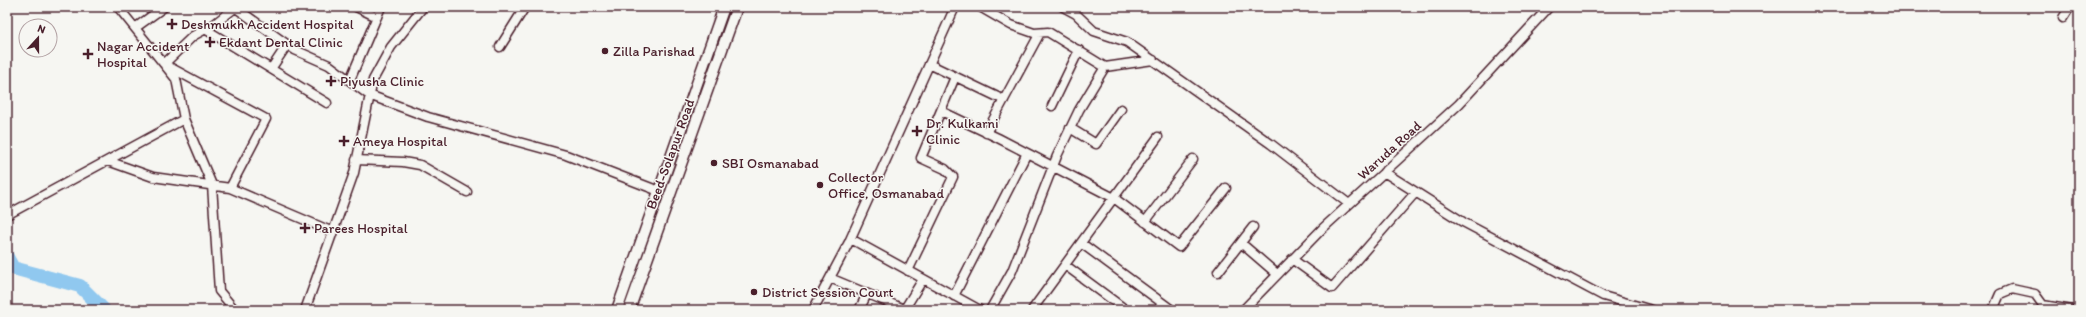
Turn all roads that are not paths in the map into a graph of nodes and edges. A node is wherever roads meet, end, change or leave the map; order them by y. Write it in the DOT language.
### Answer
graph roads {
  1 [pos="118,7"];
  2 [pos="164,7"];
  3 [pos="236,7"];
  4 [pos="356,7"];
  5 [pos="382,7"];
  6 [pos="423,7"];
  7 [pos="525,7"];
  8 [pos="724,7"];
  9 [pos="737,7"];
  10 [pos="955,7"];
  11 [pos="980,7"];
  12 [pos="1063,7"];
  13 [pos="1549,7"];
  14 [pos="2070,7"];
  15 [pos="377,17"];
  16 [pos="2063,18"];
  17 [pos="135,28"];
  18 [pos="205,29"];
  19 [pos="1040,33"];
  20 [pos="287,45"];
  21 [pos="500,47"];
  22 [pos="1079,50"];
  23 [pos="1153,60"];
  24 [pos="164,64"];
  25 [pos="929,64"];
  26 [pos="1105,67"];
  27 [pos="272,69"];
  28 [pos="955,77"];
  29 [pos="350,80"];
  30 [pos="369,95"];
  31 [pos="1004,100"];
  32 [pos="328,103"];
  33 [pos="1052,106"];
  34 [pos="1121,109"];
  35 [pos="941,111"];
  36 [pos="184,119"];
  37 [pos="1070,128"];
  38 [pos="986,133"];
  39 [pos="1158,137"];
  40 [pos="1027,153"];
  41 [pos="356,160"];
  42 [pos="1193,160"];
  43 [pos="108,161"];
  44 [pos="1053,167"];
  45 [pos="1384,172"];
  46 [pos="212,185"];
  47 [pos="230,188"];
  48 [pos="1226,188"];
  49 [pos="659,191"];
  50 [pos="467,192"];
  51 [pos="1415,193"];
  52 [pos="1114,198"];
  53 [pos="1349,204"];
  54 [pos="7,215"];
  55 [pos="1145,222"];
  56 [pos="1253,227"];
  57 [pos="333,232"];
  58 [pos="851,239"];
  59 [pos="1241,243"];
  60 [pos="1081,244"];
  61 [pos="1292,259"];
  62 [pos="1065,265"];
  63 [pos="908,271"];
  64 [pos="1218,272"];
  65 [pos="1277,274"];
  66 [pos="830,278"];
  67 [pos="923,279"];
  68 [pos="867,294"];
  69 [pos="954,296"];
  70 [pos="235,310"];
  71 [pos="305,310"];
  72 [pos="617,310"];
  73 [pos="629,310"];
  74 [pos="812,310"];
  75 [pos="860,310"];
  76 [pos="904,310"];
  77 [pos="980,310"];
  78 [pos="990,310"];
  79 [pos="1032,310"];
  80 [pos="1126,310"];
  81 [pos="1172,310"];
  82 [pos="1243,310"];
  83 [pos="1652,310"];
  84 [pos="1993,310"];
  85 [pos="2072,310"];
  1 -- 17 [label="street"];
  2 -- 17 [label="street"];
  3 -- 18 [label="street"];
  3 -- 20 [label="street"];
  4 -- 15 [label="street"];
  5 -- 15 [label="street"];
  6 -- 30 [label="street"];
  7 -- 21 [label="street"];
  8 -- 49 [label="main road, Beed-Solapur Road"];
  9 -- 73 [label="main road, Beed-Solapur Road"];
  10 -- 25 [label="street"];
  11 -- 19 [label="street"];
  12 -- 23 [label="street"];
  13 -- 45 [label="street, Waruda Road"];
  14 -- 16 [label="street"];
  15 -- 29 [label="street"];
  17 -- 24 [label="street"];
  18 -- 24 [label="street"];
  18 -- 27 [label="street"];
  19 -- 22 [label="street"];
  19 -- 31 [label="street"];
  20 -- 27 [label="street"];
  20 -- 29 [label="street"];
  22 -- 26 [label="street"];
  22 -- 33 [label="street"];
  23 -- 26 [label="street"];
  23 -- 53 [label="street"];
  24 -- 36 [label="street"];
  24 -- 47 [label="street"];
  25 -- 28 [label="street"];
  25 -- 58 [label="street"];
  26 -- 37 [label="street"];
  27 -- 32 [label="street"];
  28 -- 31 [label="street"];
  28 -- 35 [label="street"];
  29 -- 30 [label="street"];
  30 -- 41 [label="street"];
  30 -- 49 [label="street"];
  31 -- 38 [label="street"];
  34 -- 37 [label="street"];
  35 -- 38 [label="street"];
  35 -- 63 [label="street"];
  36 -- 43 [label="street"];
  36 -- 46 [label="street"];
  37 -- 44 [label="street"];
  38 -- 40 [label="street"];
  39 -- 52 [label="street"];
  40 -- 44 [label="street"];
  40 -- 69 [label="street"];
  41 -- 50 [label="street"];
  41 -- 57 [label="street"];
  42 -- 55 [label="street"];
  43 -- 46 [label="street"];
  43 -- 54 [label="street"];
  44 -- 52 [label="street"];
  44 -- 78 [label="street"];
  45 -- 51 [label="street"];
  45 -- 53 [label="street, Waruda Road"];
  46 -- 47 [label="street"];
  46 -- 70 [label="street"];
  47 -- 57 [label="street"];
  48 -- 55 [label="street"];
  49 -- 72 [label="main road, Beed-Solapur Road"];
  51 -- 61 [label="street"];
  51 -- 83 [label="street"];
  52 -- 55 [label="street"];
  52 -- 60 [label="street"];
  53 -- 61 [label="street, Waruda Road"];
  56 -- 59 [label="street"];
  57 -- 71 [label="street"];
  58 -- 63 [label="street"];
  58 -- 66 [label="street"];
  59 -- 64 [label="street"];
  59 -- 65 [label="street"];
  60 -- 62 [label="street"];
  60 -- 81 [label="street"];
  61 -- 65 [label="street, Waruda Road"];
  62 -- 79 [label="street"];
  62 -- 80 [label="street"];
  63 -- 67 [label="street"];
  65 -- 82 [label="street, Waruda Road"];
  66 -- 68 [label="street"];
  66 -- 74 [label="street"];
  67 -- 69 [label="street"];
  67 -- 76 [label="street"];
  68 -- 75 [label="street"];
  68 -- 76 [label="street"];
  69 -- 77 [label="street"];
  84 -- 85 [label="street"];
}
